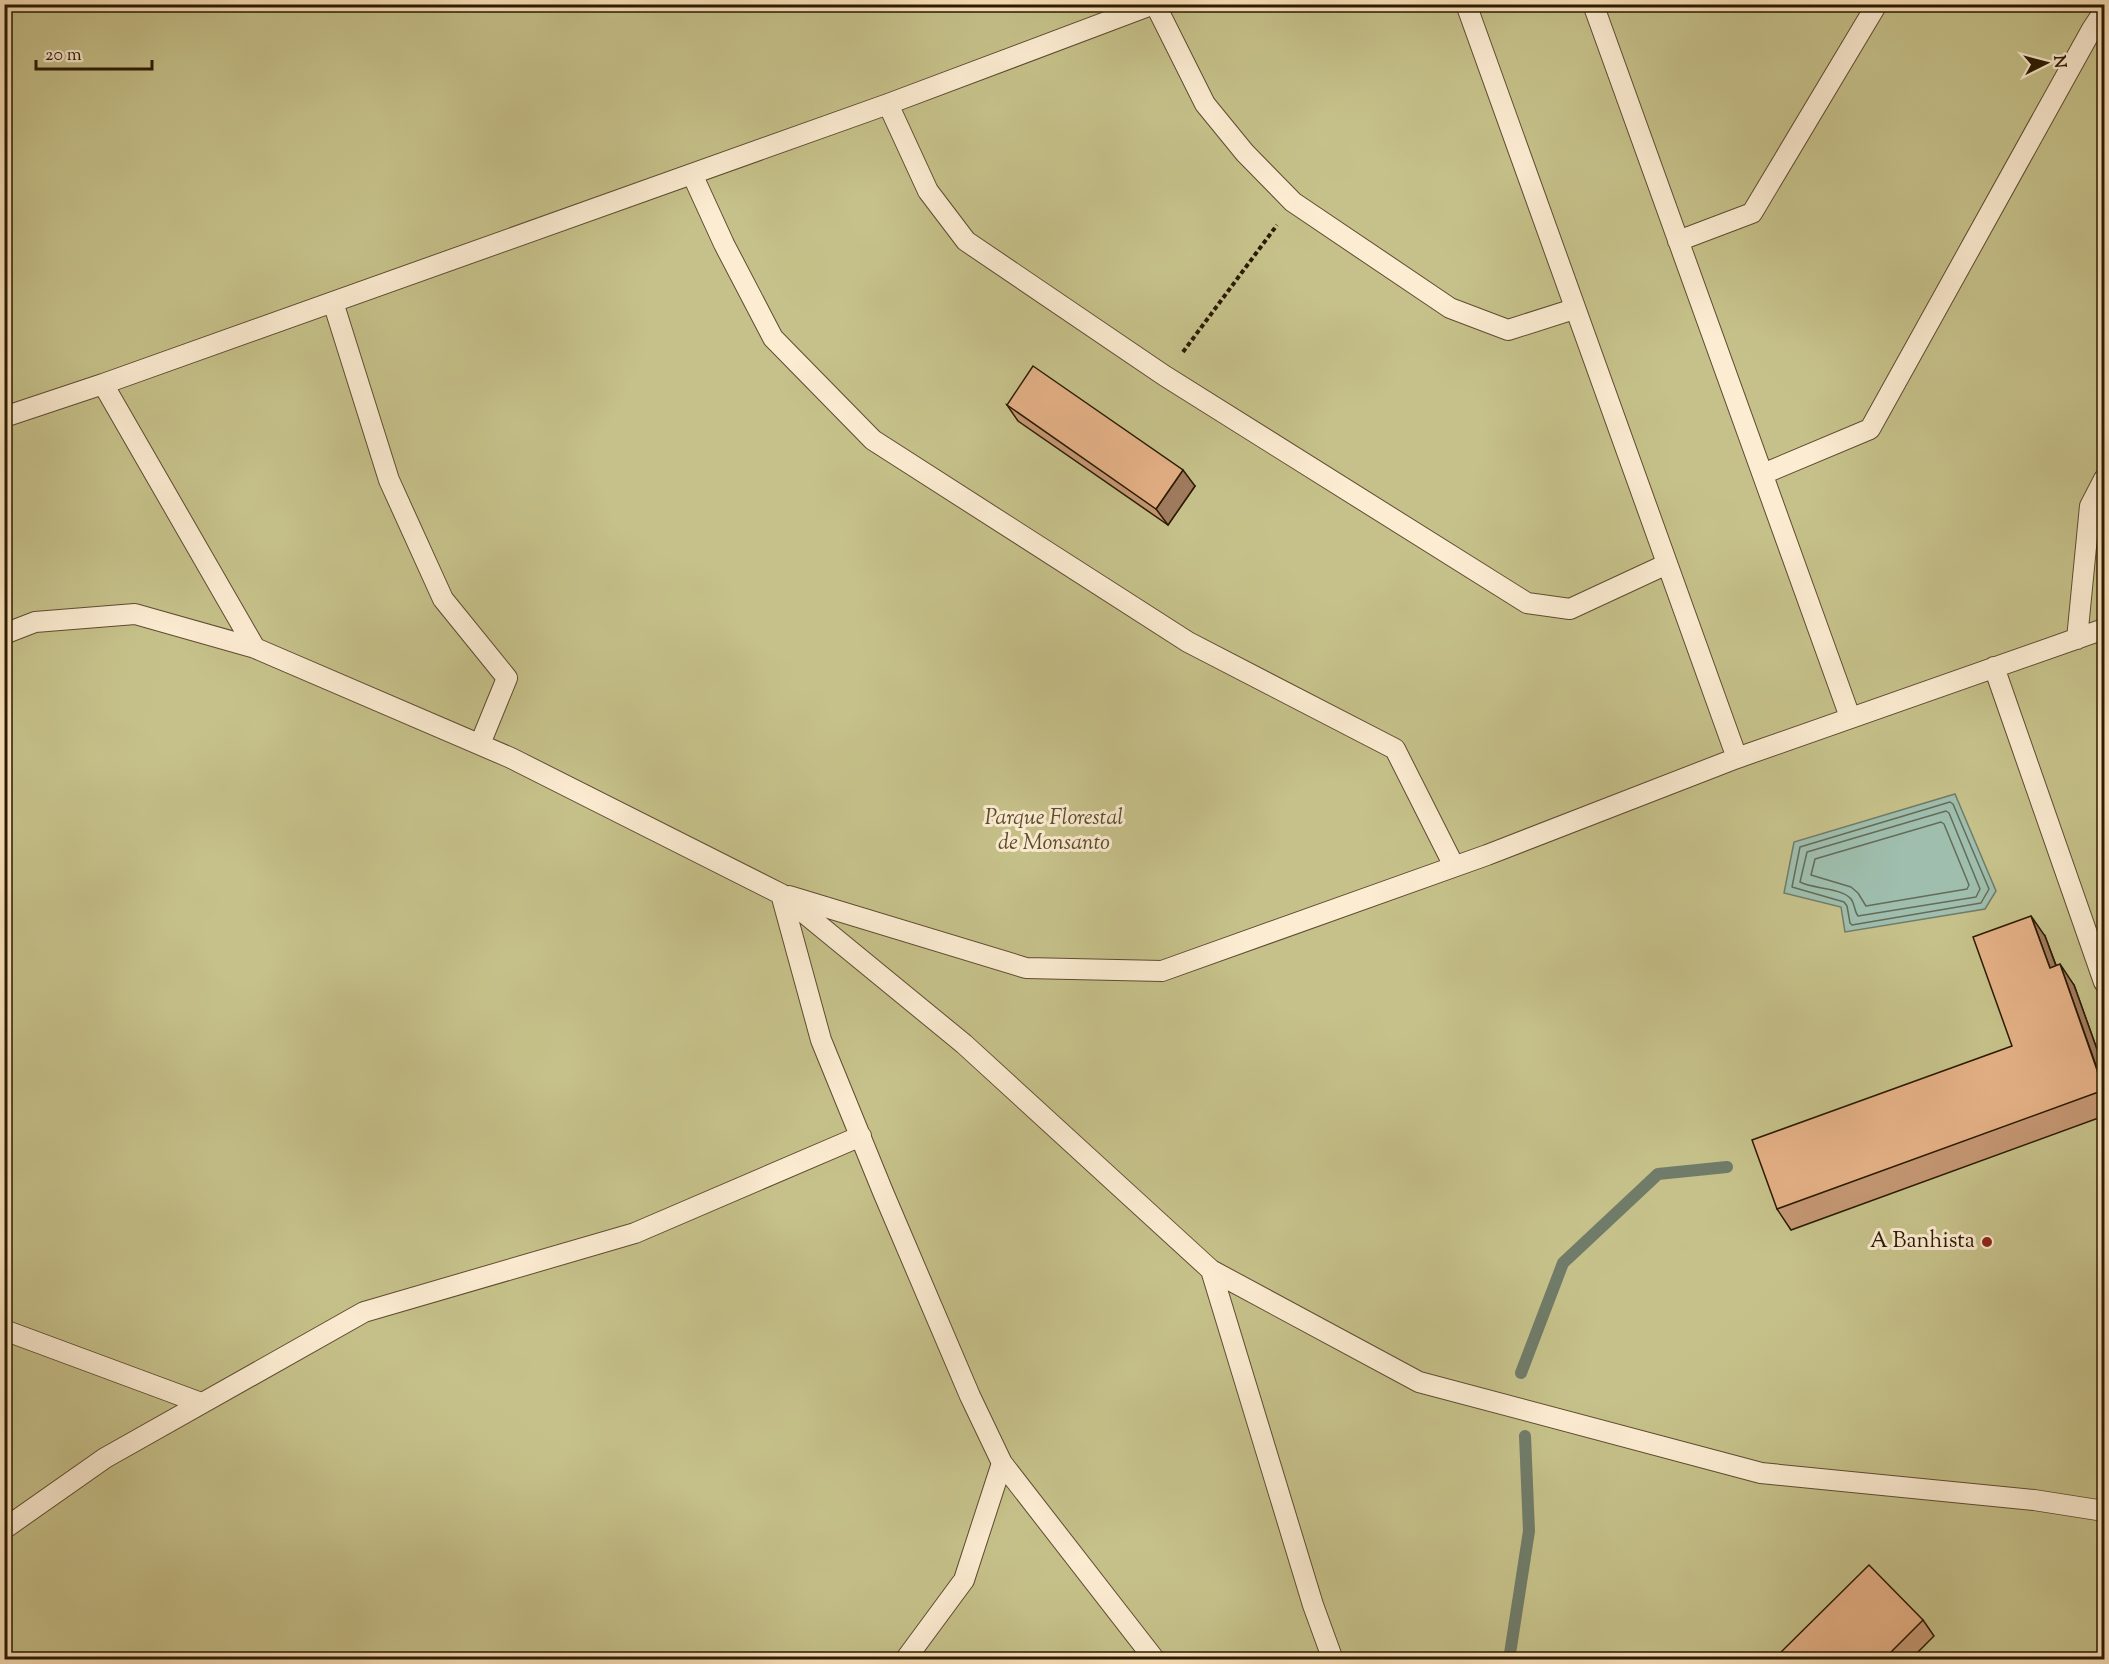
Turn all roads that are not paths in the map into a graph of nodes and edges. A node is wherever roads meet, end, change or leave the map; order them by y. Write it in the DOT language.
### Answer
graph roads {
  1 [pos="1154,4"];
  2 [pos="1466,4"];
  3 [pos="1593,4"];
  4 [pos="1877,4"];
  5 [pos="2104,11"];
  6 [pos="888,104"];
  7 [pos="692,174"];
  8 [pos="1678,241"];
  9 [pos="333,302"];
  10 [pos="1574,309"];
  11 [pos="103,384"];
  12 [pos="4,417"];
  13 [pos="1763,474"];
  14 [pos="2104,479"];
  15 [pos="1667,564"];
  16 [pos="2104,629"];
  17 [pos="4,634"];
  18 [pos="2077,639"];
  19 [pos="255,648"];
  20 [pos="1994,668"];
  21 [pos="1850,717"];
  22 [pos="480,744"];
  23 [pos="1737,758"];
  24 [pos="1454,866"];
  25 [pos="781,894"];
  26 [pos="2104,982"];
  27 [pos="861,1136"];
  28 [pos="1211,1270"];
  29 [pos="4,1330"];
  30 [pos="201,1404"];
  31 [pos="1002,1463"];
  32 [pos="2104,1511"];
  33 [pos="4,1529"];
  34 [pos="905,1659"];
  35 [pos="1155,1659"];
  36 [pos="1333,1659"];
  1 -- 6 [label="lane"];
  1 -- 10 [label="lane"];
  2 -- 10 [label="lane"];
  3 -- 8 [label="lane"];
  4 -- 8 [label="lane"];
  5 -- 13 [label="lane"];
  6 -- 7 [label="lane"];
  6 -- 15 [label="lane"];
  7 -- 9 [label="lane"];
  7 -- 24 [label="lane"];
  8 -- 13 [label="lane"];
  9 -- 11 [label="lane"];
  9 -- 22 [label="lane"];
  10 -- 15 [label="lane"];
  11 -- 12 [label="lane"];
  11 -- 19 [label="lane"];
  13 -- 21 [label="lane"];
  14 -- 18 [label="lane"];
  15 -- 23 [label="lane"];
  16 -- 18 [label="lane"];
  17 -- 19 [label="lane"];
  18 -- 20 [label="lane"];
  19 -- 22 [label="lane"];
  20 -- 21 [label="lane"];
  20 -- 26 [label="lane"];
  21 -- 23 [label="lane"];
  22 -- 25 [label="lane"];
  23 -- 24 [label="lane"];
  24 -- 25 [label="lane"];
  25 -- 27 [label="lane"];
  25 -- 28 [label="lane"];
  27 -- 30 [label="lane"];
  27 -- 31 [label="lane"];
  28 -- 32 [label="lane"];
  28 -- 36 [label="lane"];
  29 -- 30 [label="lane"];
  30 -- 33 [label="lane"];
  31 -- 34 [label="lane"];
  31 -- 35 [label="lane"];
}
